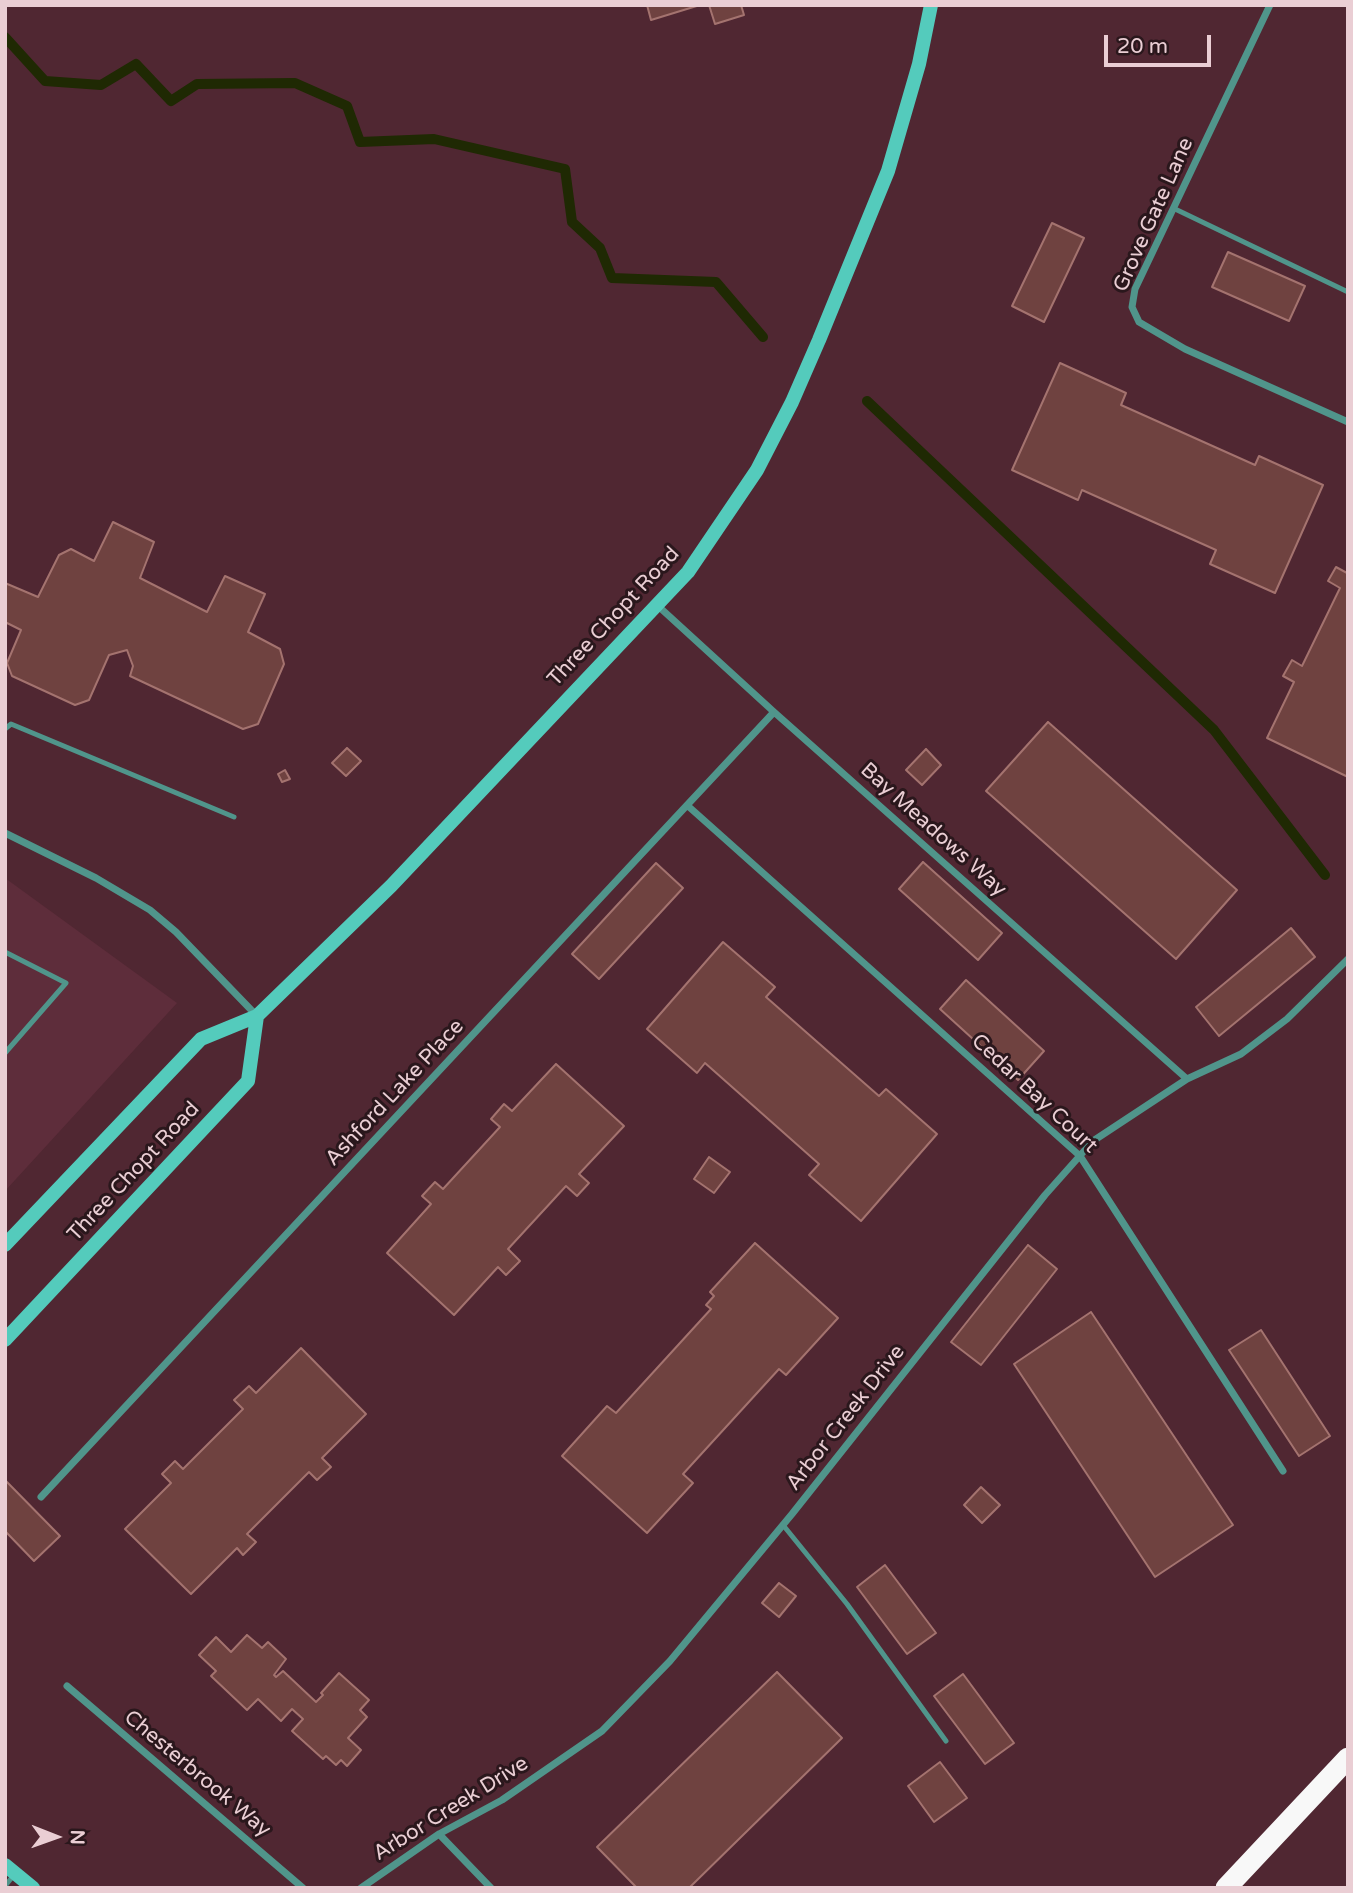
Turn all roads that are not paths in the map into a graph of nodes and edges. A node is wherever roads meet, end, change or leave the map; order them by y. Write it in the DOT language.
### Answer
graph roads {
  1 [pos="932,5"];
  2 [pos="1270,5"];
  3 [pos="1173,208"];
  4 [pos="1348,292"];
  5 [pos="1348,422"];
  6 [pos="657,605"];
  7 [pos="774,712"];
  8 [pos="5,729"];
  9 [pos="688,806"];
  10 [pos="234,817"];
  11 [pos="5,834"];
  12 [pos="5,952"];
  13 [pos="1348,959"];
  14 [pos="257,1016"];
  15 [pos="5,1053"];
  16 [pos="1187,1079"];
  17 [pos="1080,1156"];
  18 [pos="5,1245"];
  19 [pos="5,1340"];
  20 [pos="1283,1471"];
  21 [pos="41,1497"];
  22 [pos="783,1525"];
  23 [pos="67,1686"];
  24 [pos="946,1741"];
  25 [pos="1348,1758"];
  26 [pos="439,1834"];
  27 [pos="10,1869"];
  28 [pos="5,1886"];
  29 [pos="33,1888"];
  30 [pos="303,1888"];
  31 [pos="361,1888"];
  32 [pos="491,1888"];
  33 [pos="1226,1888"];
  1 -- 6 [label="main road, Three Chopt Road"];
  2 -- 3 [label="street, Grove Gate Lane"];
  3 -- 4 [label="lane"];
  3 -- 5 [label="street, Grove Gate Lane"];
  6 -- 7 [label="street, Bay Meadows Way"];
  6 -- 14 [label="main road, Three Chopt Road"];
  7 -- 9 [label="street, Ashford Lake Place"];
  7 -- 16 [label="street, Bay Meadows Way"];
  8 -- 10 [label="lane"];
  9 -- 17 [label="street, Cedar Bay Court"];
  9 -- 21 [label="street, Ashford Lake Place"];
  11 -- 14 [label="street"];
  12 -- 15 [label="lane"];
  13 -- 16 [label="street, Arbor Creek Drive"];
  14 -- 18 [label="main road, Three Chopt Road"];
  14 -- 19 [label="main road, Three Chopt Road"];
  16 -- 17 [label="street, Arbor Creek Drive"];
  17 -- 20 [label="street, Cedar Bay Court"];
  17 -- 22 [label="street, Arbor Creek Drive"];
  22 -- 24 [label="lane"];
  22 -- 26 [label="street, Arbor Creek Drive"];
  23 -- 30 [label="street, Chesterbrook Way"];
  25 -- 33 [label="highway"];
  26 -- 31 [label="street, Arbor Creek Drive"];
  26 -- 32 [label="street"];
  27 -- 28 [label="lane"];
  27 -- 29 [label="main road"];
}
